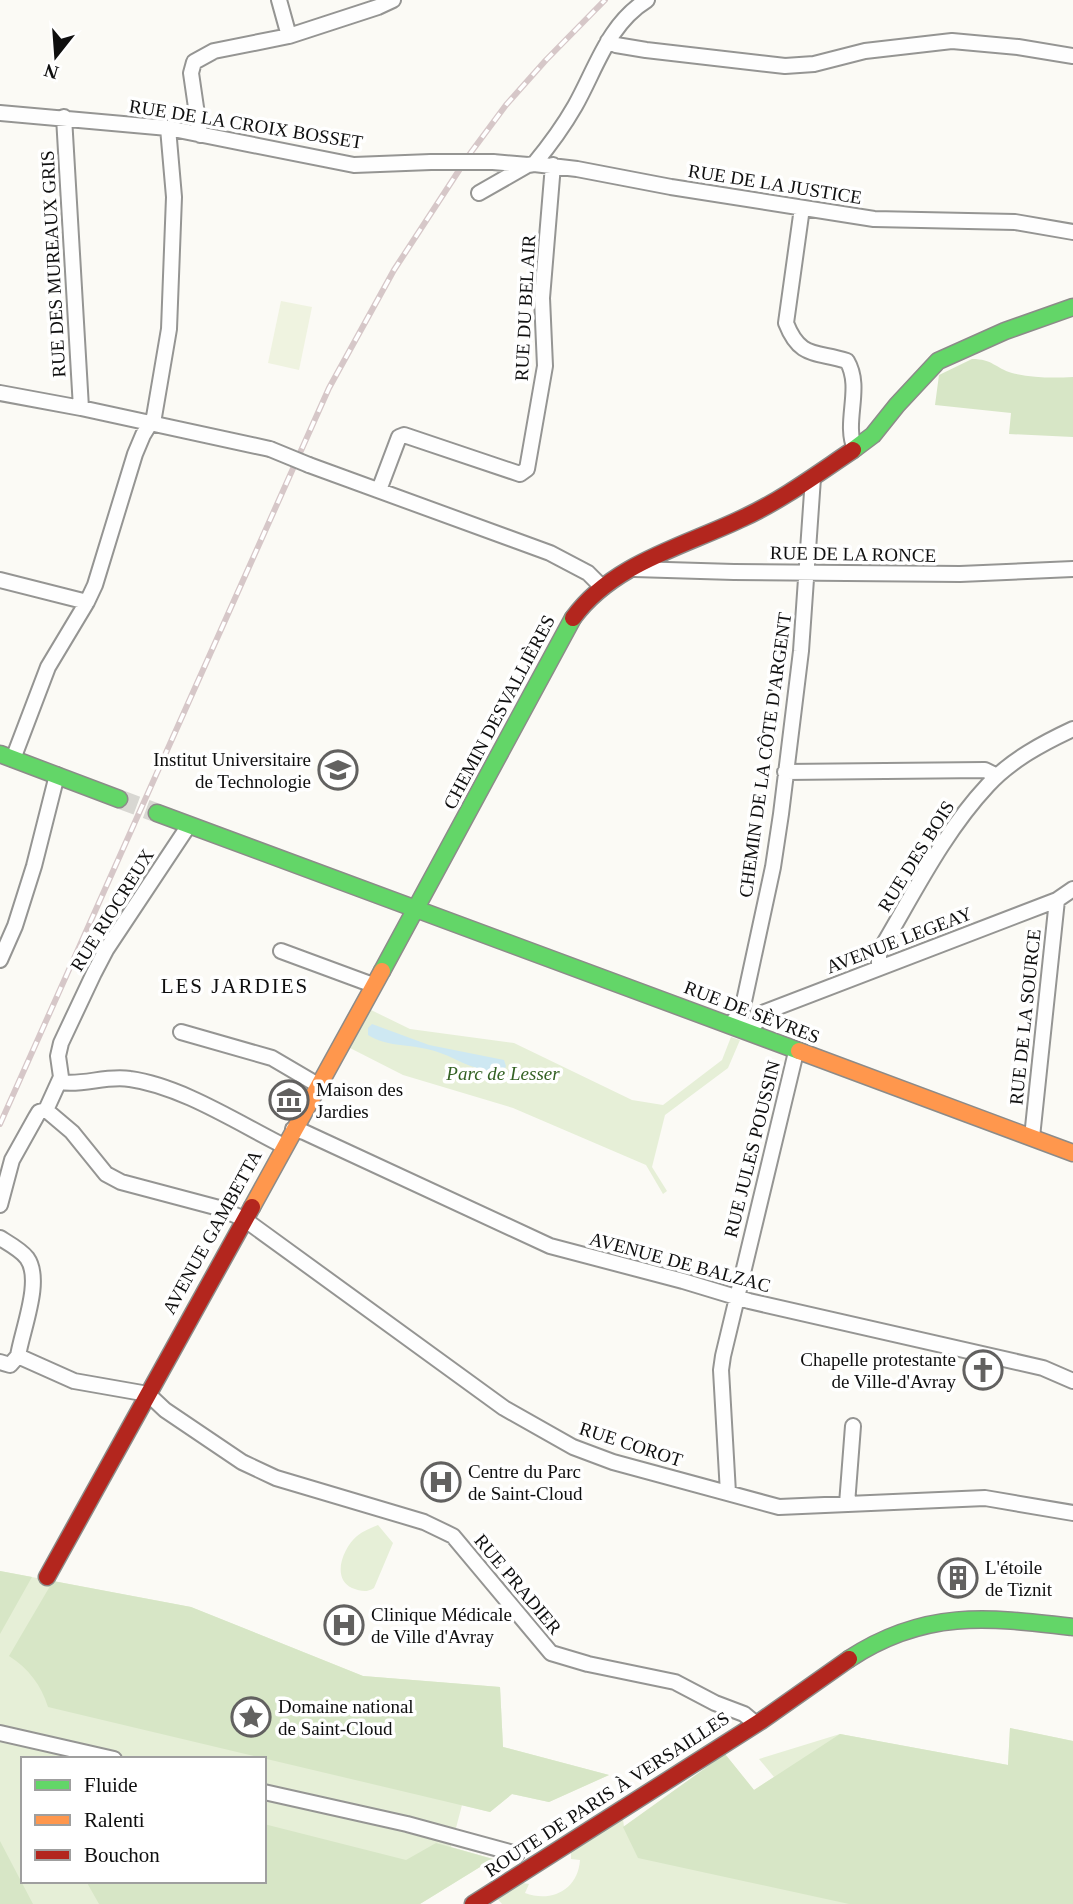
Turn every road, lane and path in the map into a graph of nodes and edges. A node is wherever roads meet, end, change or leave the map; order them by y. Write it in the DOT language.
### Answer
graph roads {
  1 [pos="279,0"];
  2 [pos="393,0"];
  3 [pos="647,0"];
  4 [pos="289,36"];
  5 [pos="608,40"];
  6 [pos="1073,55"];
  7 [pos="0,113"];
  8 [pos="64,117"];
  9 [pos="168,128"];
  10 [pos="201,135"];
  11 [pos="531,164"];
  12 [pos="553,166"];
  13 [pos="479,193"];
  14 [pos="802,208"];
  15 [pos="1073,232"];
  16 [pos="1073,307"];
  17 [pos="0,393"];
  18 [pos="81,408"];
  19 [pos="150,423"];
  20 [pos="855,449"];
  21 [pos="813,478"];
  22 [pos="379,490"];
  23 [pos="633,568"];
  24 [pos="1073,569"];
  25 [pos="808,572"];
  26 [pos="0,580"];
  27 [pos="603,588"];
  28 [pos="87,602"];
  29 [pos="1073,729"];
  30 [pos="6,756"];
  31 [pos="785,772"];
  32 [pos="57,775"];
  33 [pos="997,776"];
  34 [pos="119,799"];
  35 [pos="157,813"];
  36 [pos="189,825"];
  37 [pos="1073,889"];
  38 [pos="1057,900"];
  39 [pos="416,909"];
  40 [pos="281,951"];
  41 [pos="0,960"];
  42 [pos="879,968"];
  43 [pos="373,985"];
  44 [pos="741,1029"];
  45 [pos="181,1032"];
  46 [pos="796,1052"];
  47 [pos="60,1082"];
  48 [pos="318,1085"];
  49 [pos="46,1110"];
  50 [pos="293,1129"];
  51 [pos="1032,1137"];
  52 [pos="284,1146"];
  53 [pos="1073,1153"];
  54 [pos="0,1205"];
  55 [pos="244,1219"];
  56 [pos="0,1238"];
  57 [pos="736,1297"];
  58 [pos="18,1356"];
  59 [pos="0,1362"];
  60 [pos="1073,1381"];
  61 [pos="148,1394"];
  62 [pos="853,1426"];
  63 [pos="728,1493"];
  64 [pos="847,1504"];
  65 [pos="1073,1513"];
  66 [pos="47,1577"];
  67 [pos="1073,1627"];
  68 [pos="760,1721"];
  69 [pos="0,1733"];
  70 [pos="105,1757"];
  71 [pos="266,1792"];
  72 [pos="517,1854"];
  73 [pos="473,1904"];
  1 -- 4 [label="street"];
  2 -- 4 [label="street"];
  3 -- 5 [label="street"];
  4 -- 10 [label="street"];
  5 -- 6 [label="street"];
  5 -- 11 [label="street"];
  7 -- 8 [label="street, RUE DE LA CROIX BOSSET"];
  8 -- 9 [label="street, RUE DE LA CROIX BOSSET"];
  8 -- 18 [label="street, RUE DES MUREAUX GRIS"];
  9 -- 10 [label="street, RUE DE LA CROIX BOSSET"];
  9 -- 19 [label="street"];
  10 -- 11 [label="street, RUE DE LA CROIX BOSSET, bridge"];
  11 -- 12 [label="street, RUE DE LA JUSTICE"];
  11 -- 13 [label="street"];
  12 -- 14 [label="street, RUE DE LA JUSTICE"];
  12 -- 22 [label="street, RUE DU BEL AIR"];
  14 -- 15 [label="street, RUE DE LA JUSTICE"];
  14 -- 20 [label="street"];
  16 -- 20 [label="main road, CHEMIN DESVALLIÈRES"];
  17 -- 18 [label="street"];
  18 -- 19 [label="street"];
  19 -- 22 [label="street, bridge"];
  19 -- 28 [label="street"];
  20 -- 21 [label="main road, CHEMIN DESVALLIÈRES"];
  21 -- 23 [label="main road, CHEMIN DESVALLIÈRES"];
  21 -- 25 [label="street, CHEMIN DE LA CÔTE D'ARGENT"];
  22 -- 27 [label="street"];
  23 -- 25 [label="street, RUE DE LA RONCE"];
  23 -- 27 [label="main road, CHEMIN DESVALLIÈRES"];
  24 -- 25 [label="street, RUE DE LA RONCE"];
  25 -- 31 [label="street, CHEMIN DE LA CÔTE D'ARGENT"];
  26 -- 28 [label="street"];
  27 -- 39 [label="main road, CHEMIN DESVALLIÈRES"];
  28 -- 30 [label="street"];
  29 -- 33 [label="street, RUE DES BOIS"];
  30 -- 32 [label="main road"];
  31 -- 33 [label="street"];
  31 -- 44 [label="street, CHEMIN DE LA CÔTE D'ARGENT"];
  32 -- 34 [label="main road"];
  32 -- 41 [label="street"];
  33 -- 42 [label="street, RUE DES BOIS"];
  35 -- 36 [label="main road, RUE DE SÈVRES"];
  36 -- 39 [label="main road, RUE DE SÈVRES"];
  36 -- 47 [label="street, RUE RIOCREUX"];
  37 -- 38 [label="street, AVENUE LEGEAY"];
  38 -- 42 [label="street, AVENUE LEGEAY"];
  38 -- 51 [label="street, RUE DE LA SOURCE"];
  39 -- 43 [label="main road, AVENUE GAMBETTA"];
  39 -- 44 [label="main road, RUE DE SÈVRES"];
  40 -- 43 [label="street"];
  42 -- 44 [label="street, AVENUE LEGEAY"];
  43 -- 48 [label="main road, AVENUE GAMBETTA"];
  44 -- 46 [label="main road, RUE DE SÈVRES"];
  45 -- 48 [label="street"];
  46 -- 51 [label="main road, RUE DE SÈVRES"];
  46 -- 57 [label="street, RUE JULES POUSSIN"];
  47 -- 49 [label="street"];
  47 -- 52 [label="street"];
  48 -- 50 [label="main road, AVENUE GAMBETTA"];
  49 -- 54 [label="street"];
  49 -- 55 [label="street"];
  50 -- 52 [label="main road, AVENUE GAMBETTA"];
  50 -- 57 [label="street, AVENUE DE BALZAC"];
  51 -- 53 [label="main road, RUE DE SÈVRES"];
  52 -- 55 [label="main road, AVENUE GAMBETTA"];
  55 -- 61 [label="main road, AVENUE GAMBETTA"];
  55 -- 63 [label="street, RUE COROT"];
  56 -- 58 [label="street"];
  57 -- 60 [label="street, AVENUE DE BALZAC"];
  57 -- 63 [label="street, RUE JULES POUSSIN"];
  58 -- 59 [label="street"];
  58 -- 61 [label="street"];
  61 -- 66 [label="main road, AVENUE GAMBETTA"];
  61 -- 68 [label="street, RUE PRADIER"];
  62 -- 64 [label="street"];
  63 -- 64 [label="street, RUE COROT"];
  64 -- 65 [label="street, RUE COROT"];
  67 -- 68 [label="main road, ROUTE DE PARIS À VERSAILLES"];
  68 -- 73 [label="main road, ROUTE DE PARIS À VERSAILLES"];
  69 -- 70 [label="street"];
  71 -- 72 [label="street"];
}
